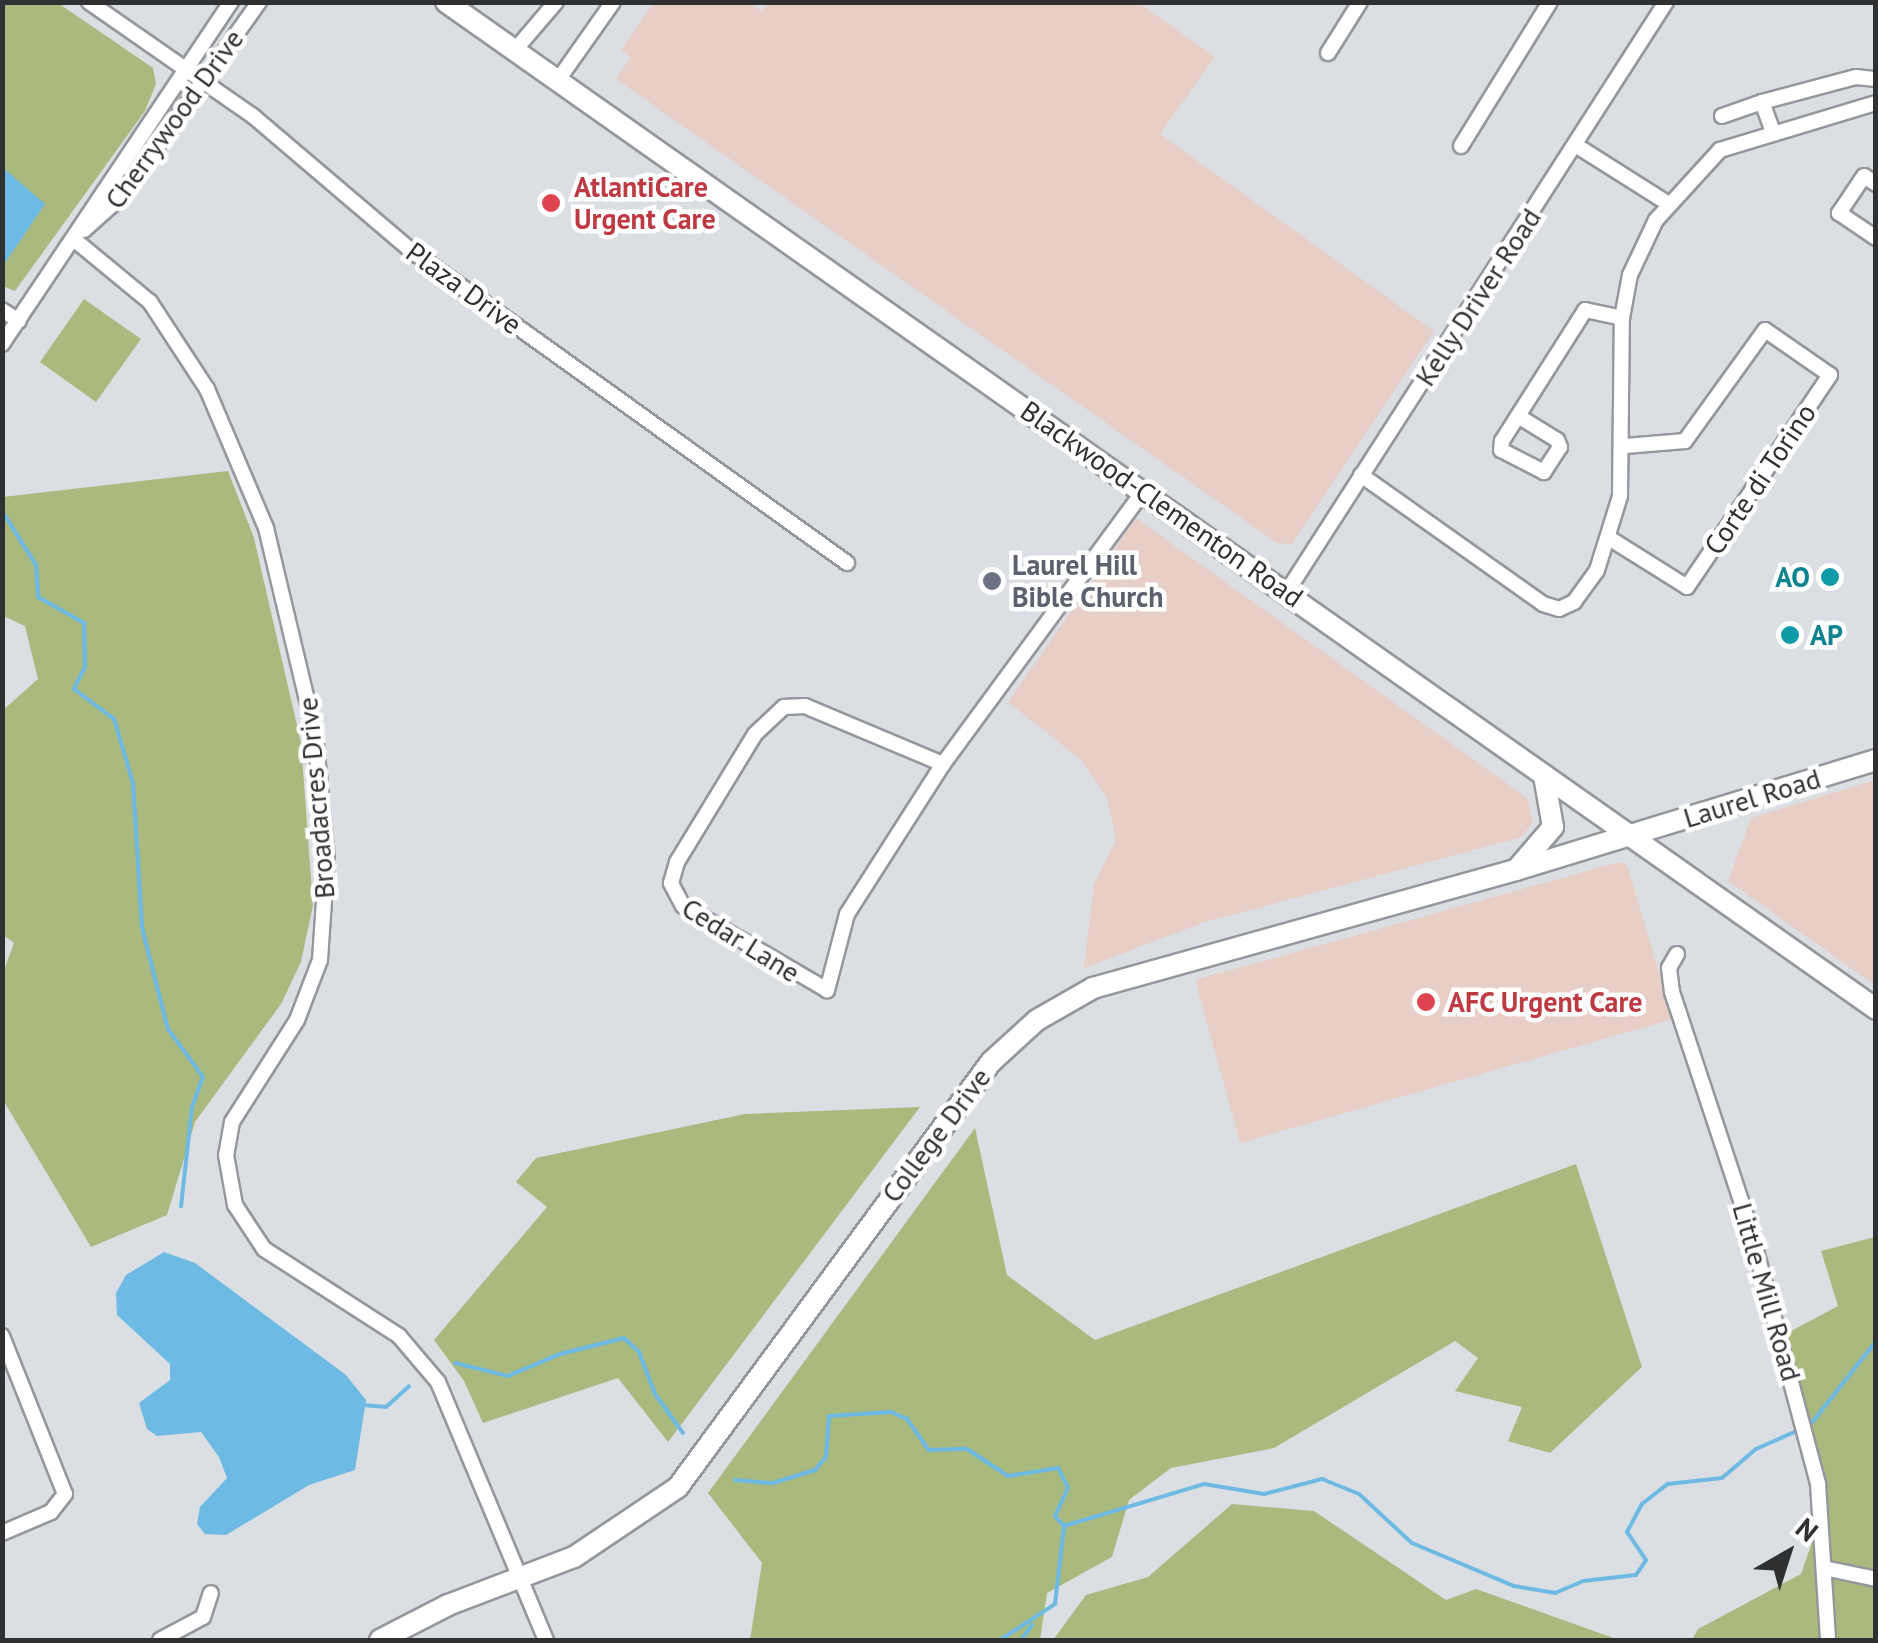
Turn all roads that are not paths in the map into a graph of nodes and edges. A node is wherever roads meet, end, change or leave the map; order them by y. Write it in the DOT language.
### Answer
graph roads {
  1 [pos="90,2"];
  2 [pos="231,2"];
  3 [pos="260,2"];
  4 [pos="446,2"];
  5 [pos="556,2"];
  6 [pos="612,2"];
  7 [pos="1360,2"];
  8 [pos="1550,2"];
  9 [pos="1666,2"];
  10 [pos="515,50"];
  11 [pos="1328,52"];
  12 [pos="184,69"];
  13 [pos="1876,79"];
  14 [pos="558,80"];
  15 [pos="203,83"];
  16 [pos="1762,102"];
  17 [pos="1876,103"];
  18 [pos="1722,116"];
  19 [pos="1773,132"];
  20 [pos="1462,146"];
  21 [pos="1577,146"];
  22 [pos="1876,184"];
  23 [pos="1666,204"];
  24 [pos="80,236"];
  25 [pos="1876,238"];
  26 [pos="2,310"];
  27 [pos="1622,318"];
  28 [pos="19,322"];
  29 [pos="2,344"];
  30 [pos="1518,416"];
  31 [pos="1625,446"];
  32 [pos="1361,475"];
  33 [pos="1142,493"];
  34 [pos="1610,538"];
  35 [pos="847,563"];
  36 [pos="1288,590"];
  37 [pos="1876,760"];
  38 [pos="943,764"];
  39 [pos="1544,776"];
  40 [pos="1628,836"];
  41 [pos="1516,870"];
  42 [pos="1677,954"];
  43 [pos="1876,1009"];
  44 [pos="2,1336"];
  45 [pos="8,1365"];
  46 [pos="2,1533"];
  47 [pos="1824,1568"];
  48 [pos="520,1578"];
  49 [pos="1876,1579"];
  50 [pos="211,1593"];
  51 [pos="160,1640"];
  52 [pos="380,1640"];
  53 [pos="546,1640"];
  54 [pos="1828,1640"];
  1 -- 12 [label="street, Plaza Drive"];
  2 -- 12 [label="street, Cherrywood Drive"];
  3 -- 15 [label="street, Cherrywood Drive"];
  4 -- 10 [label="main road, Blackwood-Clementon Road"];
  5 -- 10 [label="street"];
  6 -- 14 [label="street"];
  7 -- 11 [label="street"];
  8 -- 20 [label="street"];
  9 -- 21 [label="street, Kelly Driver Road"];
  10 -- 14 [label="main road, Blackwood-Clementon Road"];
  12 -- 15 [label="street, Plaza Drive"];
  12 -- 24 [label="street, Cherrywood Drive"];
  13 -- 16 [label="street"];
  14 -- 33 [label="main road, Blackwood-Clementon Road"];
  15 -- 24 [label="street, Cherrywood Drive"];
  15 -- 35 [label="street, Plaza Drive"];
  16 -- 18 [label="street"];
  16 -- 19 [label="street"];
  17 -- 19 [label="street"];
  19 -- 23 [label="street"];
  21 -- 23 [label="street"];
  21 -- 32 [label="street, Kelly Driver Road"];
  22 -- 25 [label="street"];
  23 -- 27 [label="street"];
  24 -- 28 [label="street, Cherrywood Drive"];
  24 -- 48 [label="street, Broadacres Drive"];
  26 -- 28 [label="street"];
  27 -- 30 [label="street"];
  27 -- 31 [label="street"];
  28 -- 29 [label="street, Cherrywood Drive"];
  31 -- 34 [label="street"];
  31 -- 34 [label="street, Corte di Torino"];
  32 -- 34 [label="street"];
  32 -- 36 [label="street, Kelly Driver Road"];
  33 -- 36 [label="main road, Blackwood-Clementon Road"];
  33 -- 38 [label="street, Cedar Lane"];
  36 -- 39 [label="main road, Blackwood-Clementon Road"];
  37 -- 40 [label="main road, Laurel Road"];
  38 -- 38 [label="street, Cedar Lane"];
  39 -- 40 [label="main road, Blackwood-Clementon Road"];
  39 -- 41 [label="main road"];
  40 -- 41 [label="main road, College Drive"];
  40 -- 43 [label="main road, Blackwood-Clementon Road"];
  41 -- 48 [label="main road, College Drive"];
  42 -- 47 [label="street, Little Mill Road"];
  44 -- 45 [label="street"];
  45 -- 46 [label="street"];
  47 -- 49 [label="street"];
  47 -- 54 [label="street, Little Mill Road"];
  48 -- 52 [label="main road, College Drive"];
  48 -- 53 [label="street, Broadacres Drive"];
  50 -- 51 [label="street"];
}
